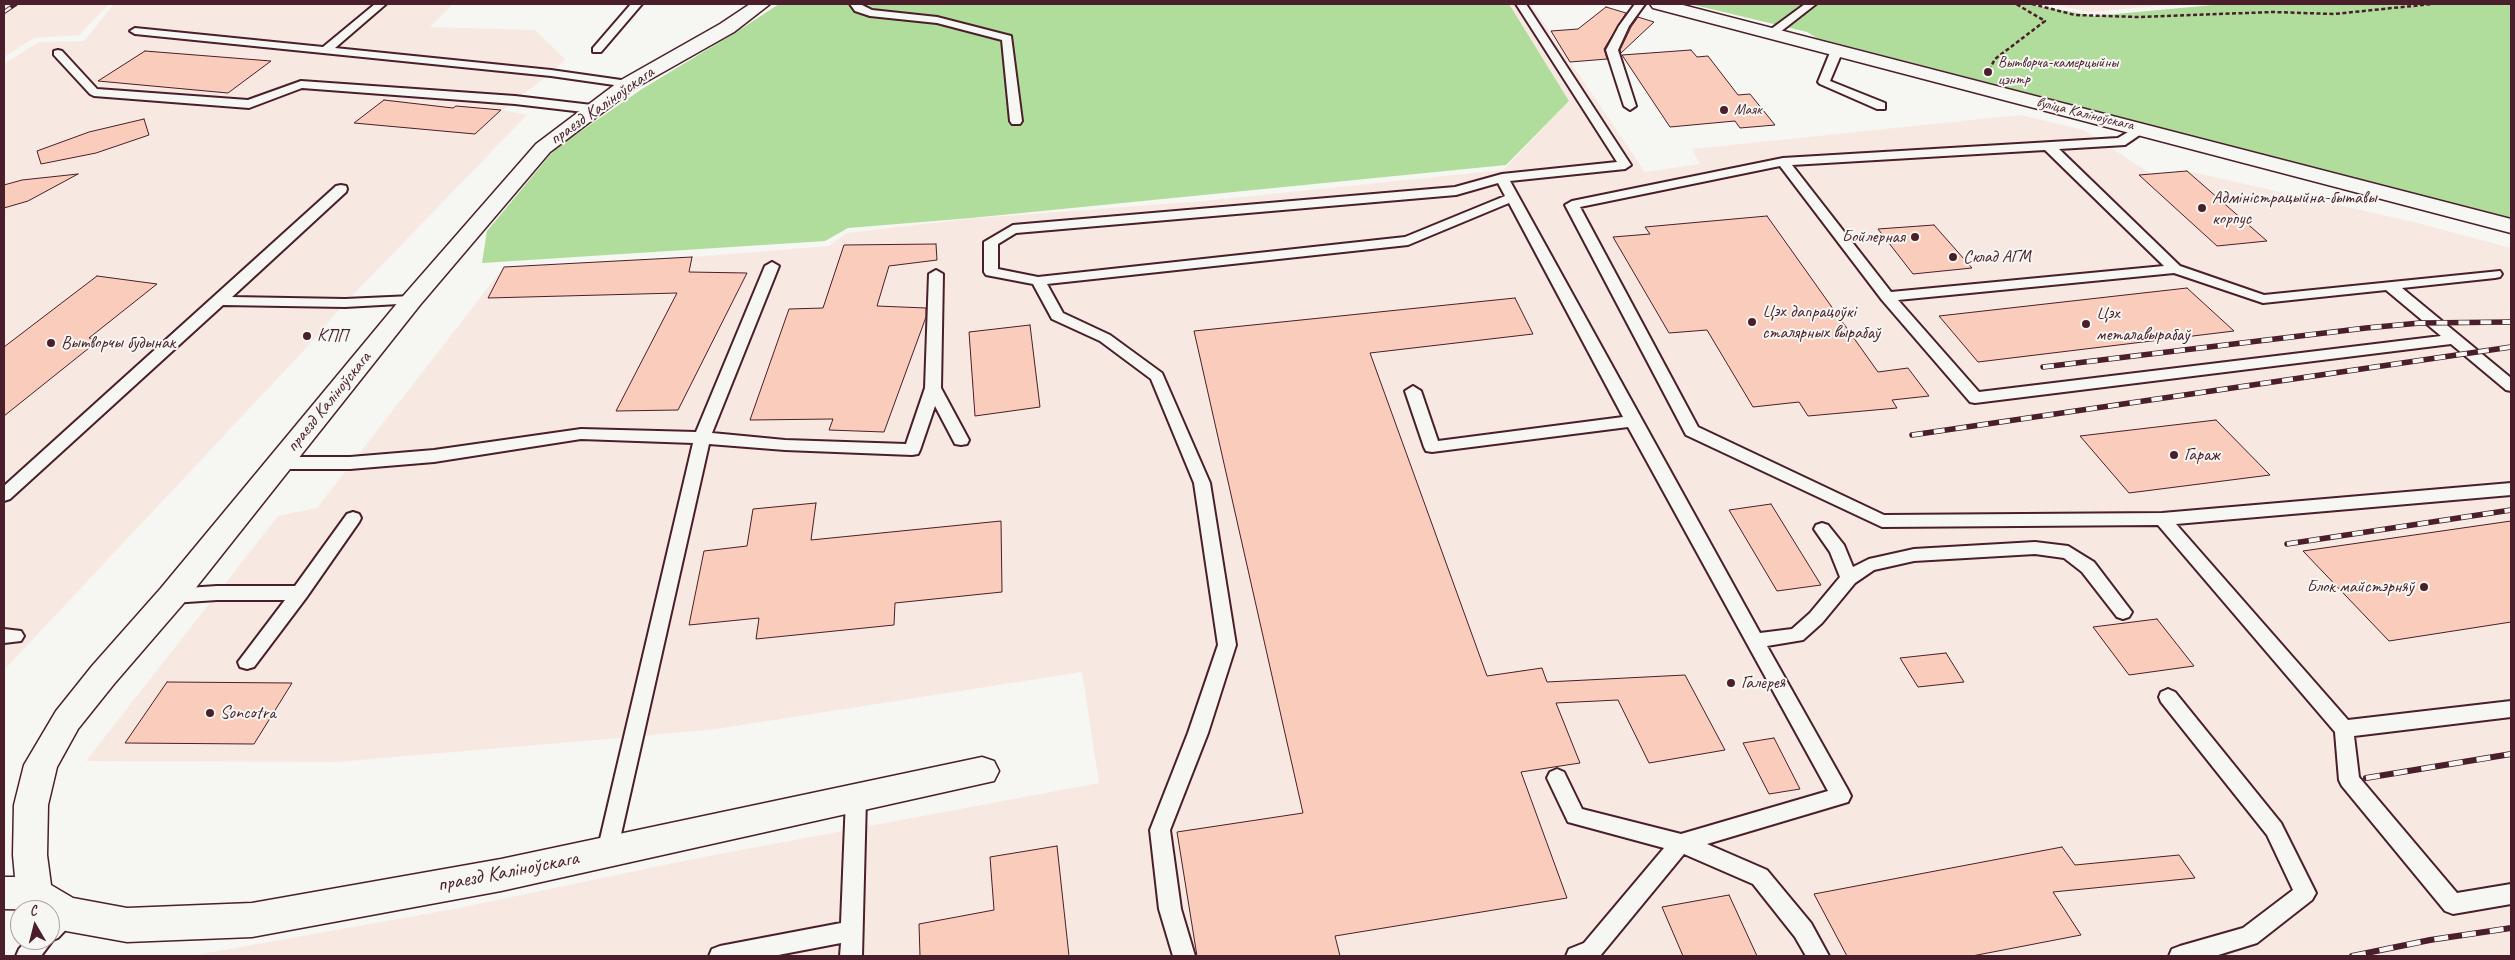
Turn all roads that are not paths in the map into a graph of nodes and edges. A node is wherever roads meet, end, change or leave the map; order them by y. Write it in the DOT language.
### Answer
graph roads {
  1 [pos="381,4"];
  2 [pos="637,4"];
  3 [pos="761,4"];
  4 [pos="855,4"];
  5 [pos="1521,4"];
  6 [pos="1640,4"];
  7 [pos="1659,4"];
  8 [pos="1811,4"];
  9 [pos="136,30"];
  10 [pos="1771,34"];
  11 [pos="326,50"];
  12 [pos="597,50"];
  13 [pos="1837,50"];
  14 [pos="58,53"];
  15 [pos="628,84"];
  16 [pos="1630,106"];
  17 [pos="1881,106"];
  18 [pos="592,109"];
  19 [pos="1016,121"];
  20 [pos="2140,129"];
  21 [pos="2048,146"];
  22 [pos="1783,162"];
  23 [pos="1502,178"];
  24 [pos="341,189"];
  25 [pos="1513,197"];
  26 [pos="2511,226"];
  27 [pos="772,266"];
  28 [pos="2175,269"];
  29 [pos="936,274"];
  30 [pos="2495,274"];
  31 [pos="1038,281"];
  32 [pos="2390,286"];
  33 [pos="1888,297"];
  34 [pos="412,300"];
  35 [pos="219,301"];
  36 [pos="2454,339"];
  37 [pos="2511,386"];
  38 [pos="934,388"];
  39 [pos="1413,391"];
  40 [pos="1633,421"];
  41 [pos="702,438"];
  42 [pos="960,440"];
  43 [pos="280,463"];
  44 [pos="2511,488"];
  45 [pos="4,495"];
  46 [pos="353,518"];
  47 [pos="2162,519"];
  48 [pos="1822,529"];
  49 [pos="1849,578"];
  50 [pos="300,593"];
  51 [pos="172,596"];
  52 [pos="2123,612"];
  53 [pos="1756,641"];
  54 [pos="247,662"];
  55 [pos="2168,697"];
  56 [pos="2511,709"];
  57 [pos="2344,729"];
  58 [pos="982,771"];
  59 [pos="1557,778"];
  60 [pos="856,798"];
  61 [pos="1680,843"];
  62 [pos="607,852"];
  63 [pos="19,893"];
  64 [pos="2511,894"];
  65 [pos="60,923"];
  66 [pos="852,931"];
  67 [pos="720,956"];
  68 [pos="851,956"];
  69 [pos="1184,956"];
  70 [pos="1577,956"];
  71 [pos="1818,956"];
  72 [pos="2180,956"];
  1 -- 11 [label="lane"];
  2 -- 12 [label="lane"];
  3 -- 15 [label="street, праезд Каліноўскага"];
  4 -- 19 [label="lane"];
  5 -- 23 [label="lane"];
  6 -- 16 [label="lane"];
  7 -- 10 [label="street, вуліца Каліноўскага"];
  8 -- 10 [label="lane"];
  9 -- 11 [label="lane"];
  10 -- 13 [label="street, вуліца Каліноўскага"];
  11 -- 15 [label="lane"];
  13 -- 17 [label="lane"];
  13 -- 20 [label="street, вуліца Каліноўскага"];
  14 -- 18 [label="lane"];
  15 -- 18 [label="street, праезд Каліноўскага"];
  18 -- 34 [label="street, праезд Каліноўскага"];
  20 -- 21 [label="lane"];
  20 -- 26 [label="street, вуліца Каліноўскага"];
  21 -- 22 [label="lane"];
  21 -- 28 [label="lane"];
  22 -- 33 [label="lane"];
  22 -- 47 [label="lane"];
  23 -- 25 [label="lane"];
  23 -- 31 [label="lane"];
  24 -- 35 [label="lane"];
  25 -- 31 [label="lane"];
  25 -- 40 [label="lane"];
  27 -- 41 [label="lane"];
  28 -- 32 [label="lane"];
  28 -- 33 [label="lane"];
  29 -- 38 [label="lane"];
  30 -- 32 [label="lane"];
  31 -- 69 [label="lane"];
  32 -- 36 [label="lane"];
  33 -- 36 [label="lane"];
  34 -- 35 [label="lane"];
  34 -- 43 [label="street, праезд Каліноўскага"];
  35 -- 45 [label="lane"];
  36 -- 37 [label="lane"];
  38 -- 41 [label="lane"];
  38 -- 42 [label="lane"];
  39 -- 40 [label="lane"];
  40 -- 53 [label="lane"];
  41 -- 43 [label="lane"];
  41 -- 62 [label="lane"];
  43 -- 51 [label="street, праезд Каліноўскага"];
  44 -- 47 [label="lane"];
  46 -- 50 [label="lane"];
  47 -- 57 [label="lane"];
  48 -- 49 [label="lane"];
  49 -- 52 [label="lane"];
  49 -- 53 [label="lane"];
  50 -- 51 [label="lane"];
  50 -- 54 [label="lane"];
  51 -- 63 [label="street, праезд Каліноўскага"];
  53 -- 61 [label="lane"];
  55 -- 72 [label="lane"];
  56 -- 57 [label="lane"];
  57 -- 64 [label="lane"];
  58 -- 60 [label="street, праезд Каліноўскага"];
  59 -- 61 [label="lane"];
  60 -- 62 [label="street, праезд Каліноўскага"];
  60 -- 66 [label="lane"];
  61 -- 70 [label="lane"];
  61 -- 71 [label="lane"];
  62 -- 65 [label="street, праезд Каліноўскага"];
  66 -- 67 [label="lane"];
  66 -- 68 [label="lane"];
}
